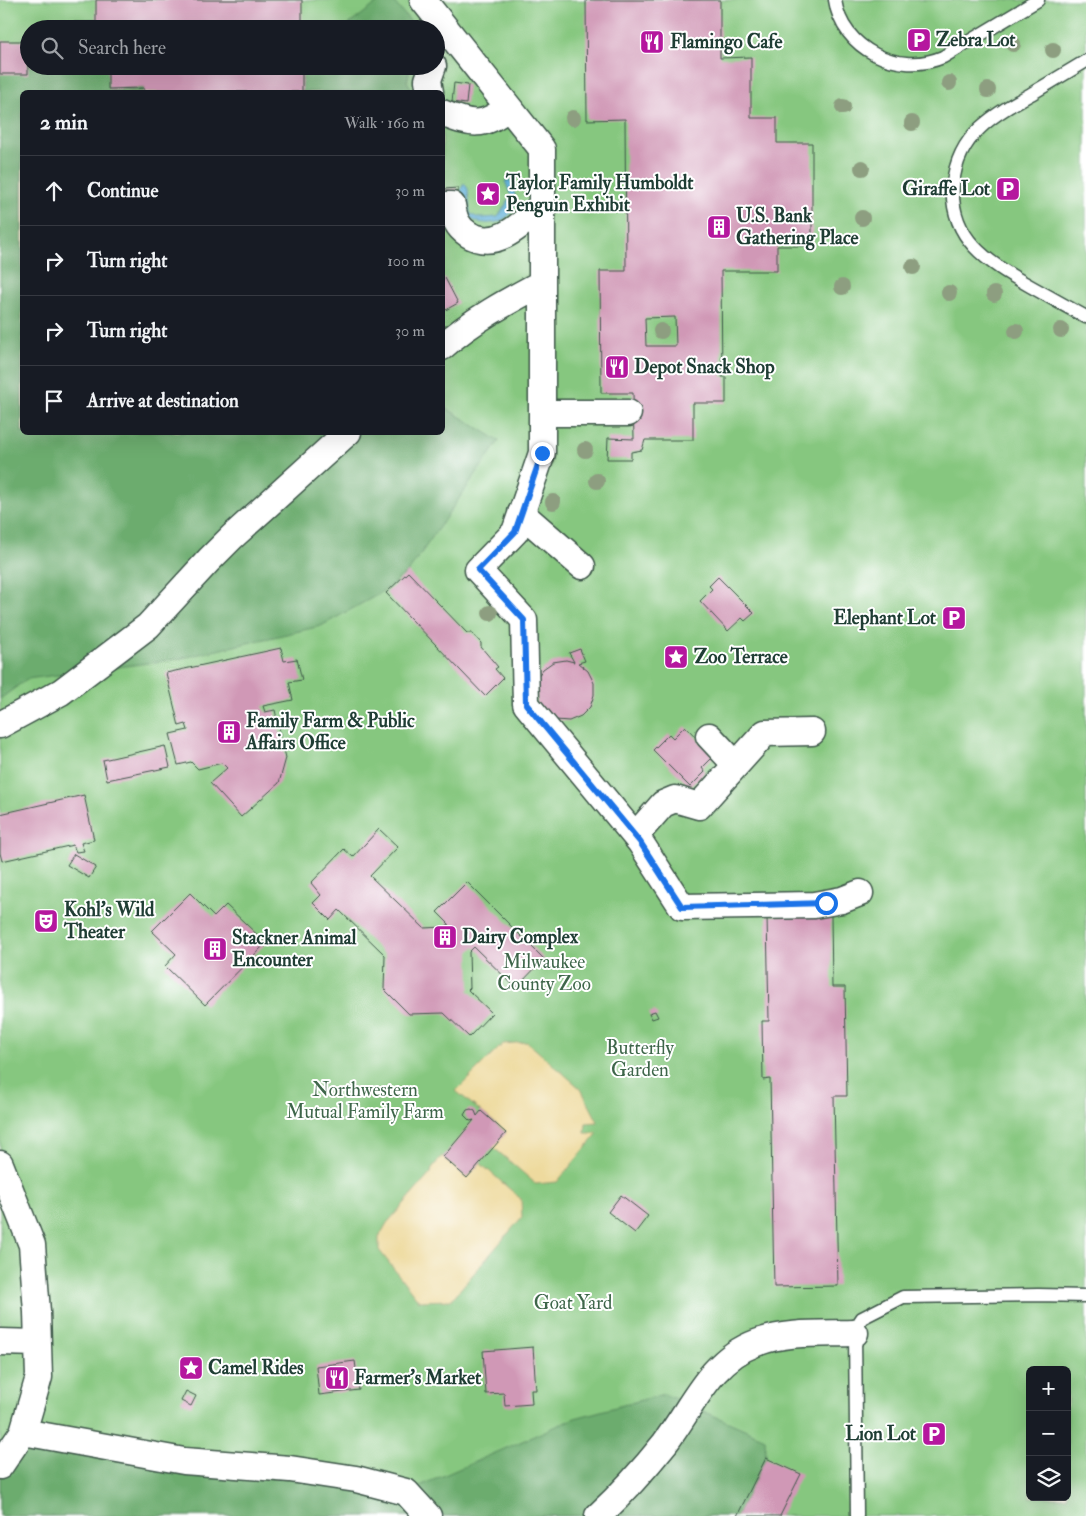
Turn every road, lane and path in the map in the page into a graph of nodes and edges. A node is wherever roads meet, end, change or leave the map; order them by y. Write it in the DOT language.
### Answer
graph roads {
  1 [pos="422,0"];
  2 [pos="835,0"];
  3 [pos="1038,0"];
  4 [pos="438,20"];
  5 [pos="445,28"];
  6 [pos="453,38"];
  7 [pos="445,48"];
  8 [pos="1086,61"];
  9 [pos="430,75"];
  10 [pos="430,90"];
  11 [pos="508,107"];
  12 [pos="445,114"];
  13 [pos="445,205"];
  14 [pos="542,206"];
  15 [pos="542,283"];
  16 [pos="1086,317"];
  17 [pos="445,344"];
  18 [pos="542,413"];
  19 [pos="628,413"];
  20 [pos="345,435"];
  21 [pos="521,513"];
  22 [pos="582,566"];
  23 [pos="0,725"];
  24 [pos="812,732"];
  25 [pos="709,736"];
  26 [pos="736,765"];
  27 [pos="635,836"];
  28 [pos="860,893"];
  29 [pos="0,1164"];
  30 [pos="1086,1296"];
  31 [pos="855,1333"];
  32 [pos="0,1342"];
  33 [pos="38,1343"];
  34 [pos="23,1432"];
  35 [pos="0,1466"];
  36 [pos="428,1516"];
  37 [pos="598,1516"];
  38 [pos="857,1516"];
  1 -- 4 [label="street"];
  2 -- 3 [label="lane"];
  5 -- 6 [label="street"];
  6 -- 7 [label="street"];
  6 -- 11 [label="street"];
  8 -- 16 [label="lane"];
  9 -- 10 [label="street"];
  11 -- 12 [label="street"];
  11 -- 14 [label="street"];
  13 -- 14 [label="street"];
  14 -- 15 [label="street"];
  15 -- 17 [label="street"];
  15 -- 18 [label="street"];
  18 -- 19 [label="street"];
  18 -- 21 [label="street"];
  20 -- 23 [label="street"];
  21 -- 22 [label="street"];
  21 -- 27 [label="street"];
  24 -- 26 [label="street"];
  25 -- 26 [label="street"];
  26 -- 27 [label="street"];
  27 -- 28 [label="street"];
  29 -- 33 [label="street"];
  30 -- 31 [label="lane"];
  31 -- 37 [label="street"];
  31 -- 38 [label="lane"];
  32 -- 33 [label="street"];
  33 -- 34 [label="street"];
  34 -- 35 [label="street"];
  34 -- 36 [label="street"];
}
